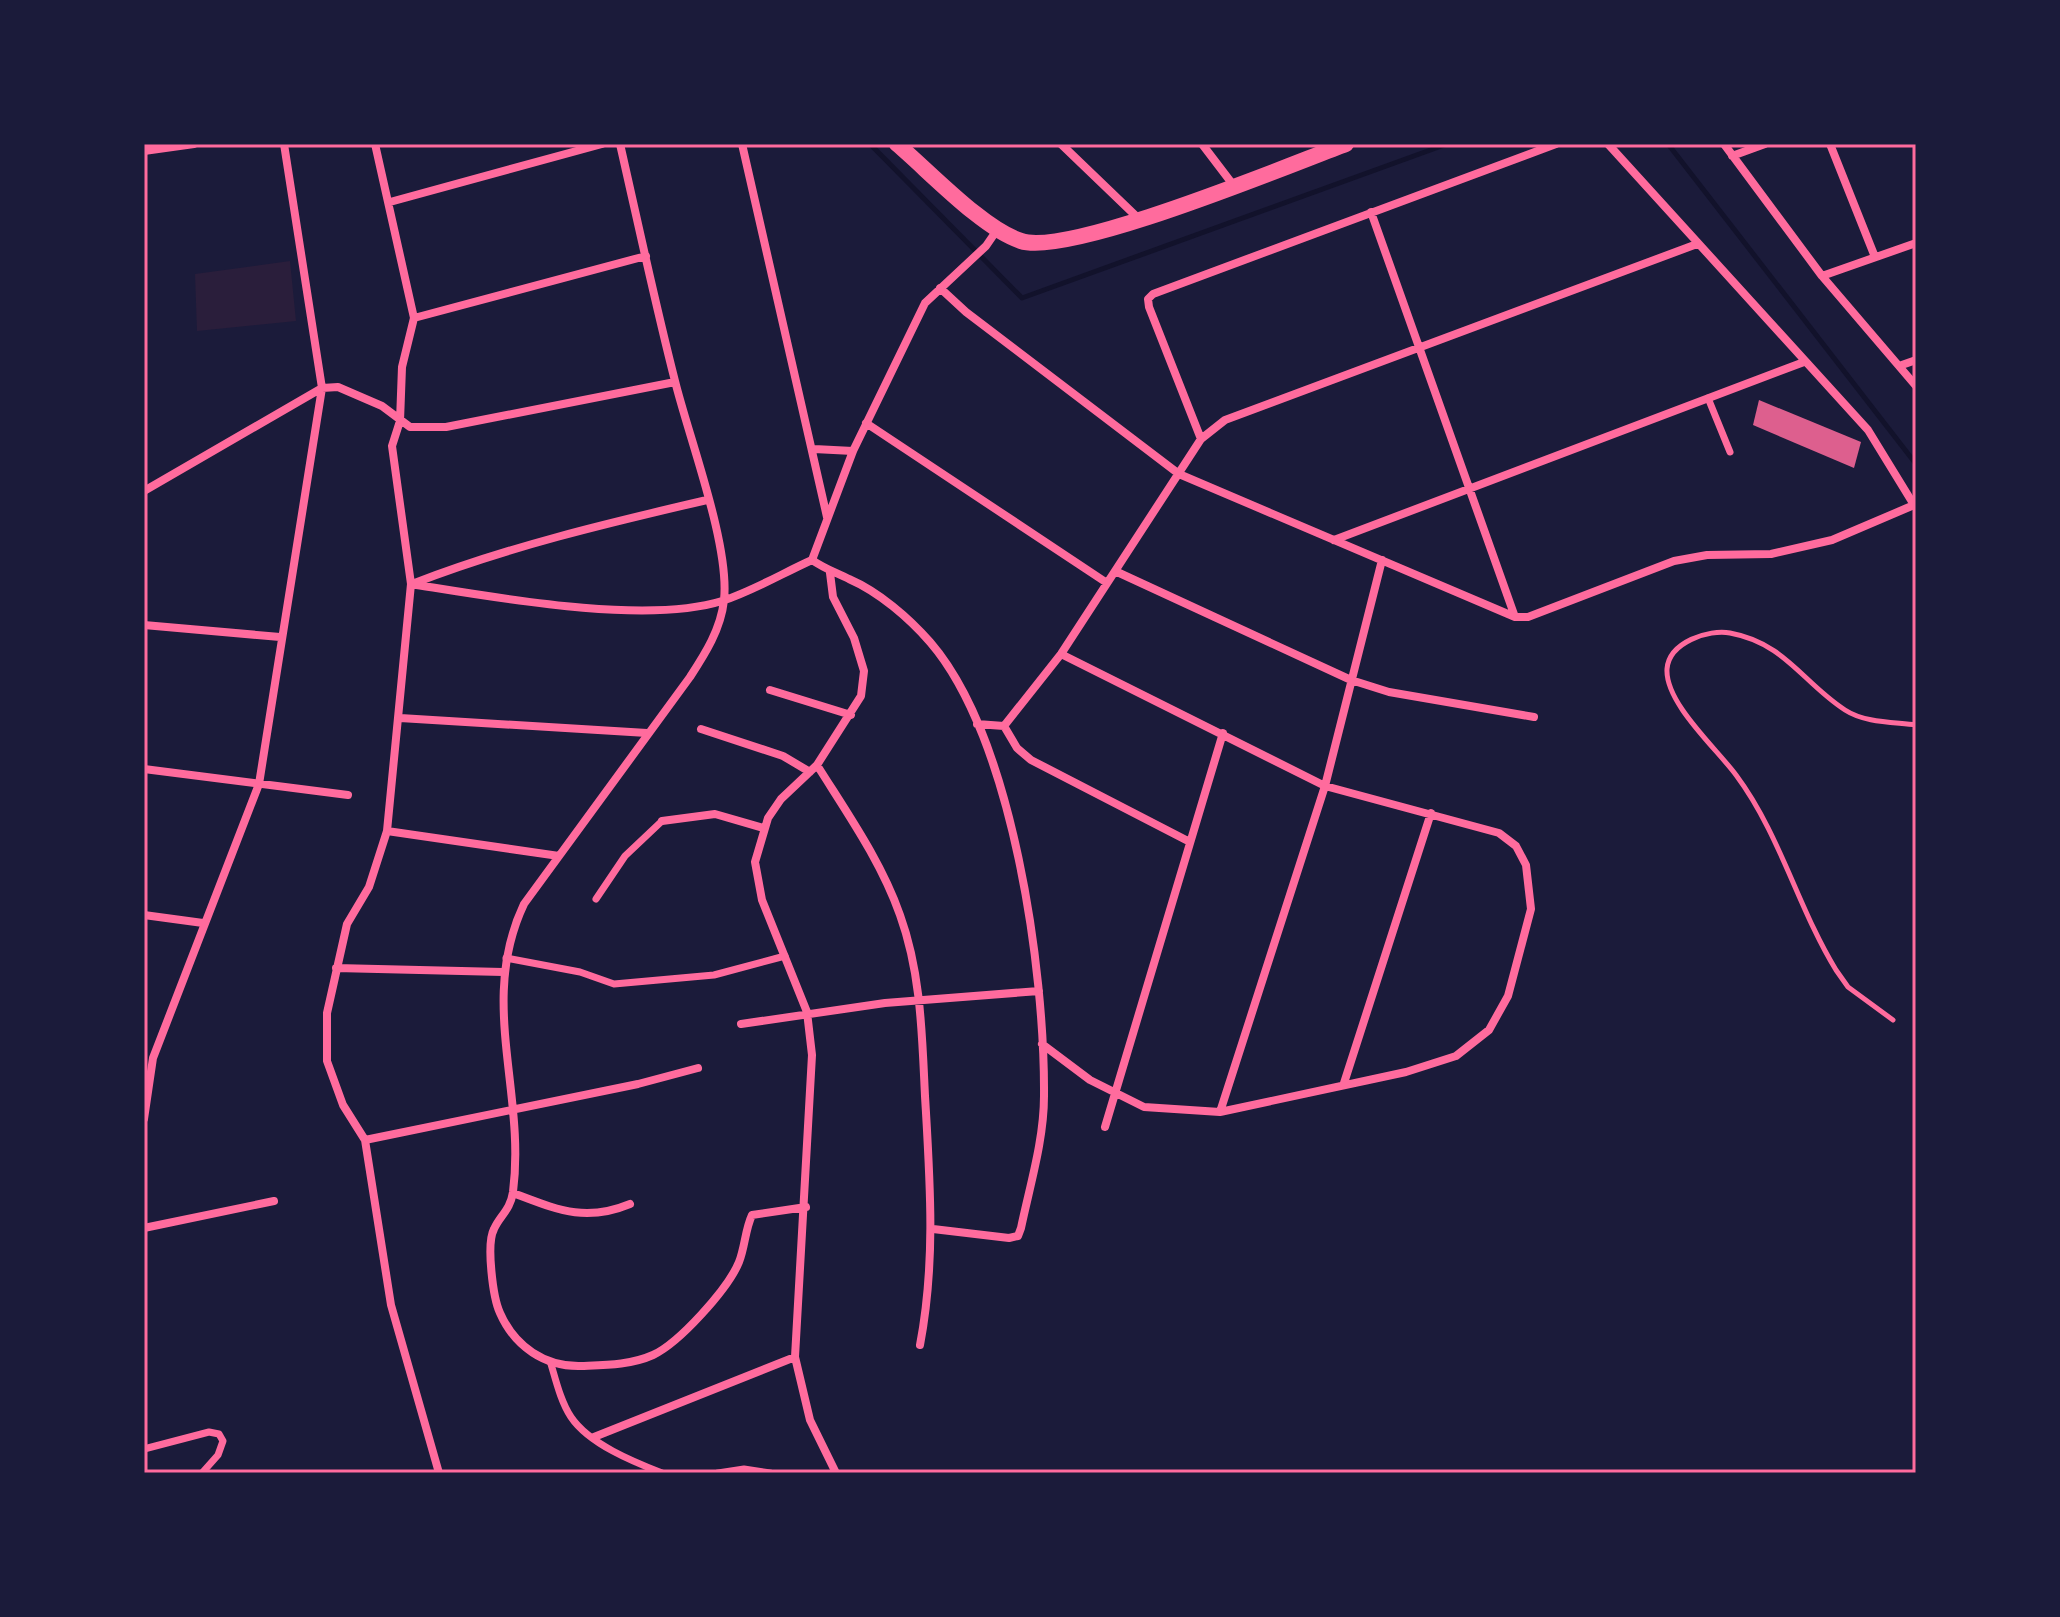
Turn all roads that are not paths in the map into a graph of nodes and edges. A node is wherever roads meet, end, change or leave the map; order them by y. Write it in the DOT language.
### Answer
graph roads {
  1 [pos="194,144"];
  2 [pos="284,144"];
  3 [pos="375,144"];
  4 [pos="602,144"];
  5 [pos="620,144"];
  6 [pos="742,144"];
  7 [pos="897,144"];
  8 [pos="1061,144"];
  9 [pos="1202,144"];
  10 [pos="1346,144"];
  11 [pos="1556,144"];
  12 [pos="1608,144"];
  13 [pos="1724,144"];
  14 [pos="1765,144"];
  15 [pos="1830,144"];
  16 [pos="144,151"];
  17 [pos="1732,156"];
  18 [pos="1234,186"];
  19 [pos="390,202"];
  20 [pos="1371,212"];
  21 [pos="1139,220"];
  22 [pos="997,230"];
  23 [pos="1916,243"];
  24 [pos="1697,244"];
  25 [pos="646,256"];
  26 [pos="1875,257"];
  27 [pos="1822,276"];
  28 [pos="940,288"];
  29 [pos="414,318"];
  30 [pos="1420,346"];
  31 [pos="1916,360"];
  32 [pos="1804,362"];
  33 [pos="1899,366"];
  34 [pos="675,382"];
  35 [pos="1916,386"];
  36 [pos="322,388"];
  37 [pos="1708,398"];
  38 [pos="400,421"];
  39 [pos="866,423"];
  40 [pos="1201,439"];
  41 [pos="814,449"];
  42 [pos="853,451"];
  43 [pos="1730,452"];
  44 [pos="1179,474"];
  45 [pos="1468,487"];
  46 [pos="144,491"];
  47 [pos="707,500"];
  48 [pos="1915,506"];
  49 [pos="827,517"];
  50 [pos="1334,540"];
  51 [pos="812,560"];
  52 [pos="1382,560"];
  53 [pos="1115,571"];
  54 [pos="830,573"];
  55 [pos="1107,583"];
  56 [pos="411,584"];
  57 [pos="724,600"];
  58 [pos="1515,617"];
  59 [pos="144,625"];
  60 [pos="280,637"];
  61 [pos="1061,654"];
  62 [pos="1351,680"];
  63 [pos="770,690"];
  64 [pos="851,715"];
  65 [pos="1534,717"];
  66 [pos="400,718"];
  67 [pos="977,724"];
  68 [pos="1916,725"];
  69 [pos="1004,726"];
  70 [pos="701,729"];
  71 [pos="647,733"];
  72 [pos="1223,733"];
  73 [pos="817,765"];
  74 [pos="144,769"];
  75 [pos="810,772"];
  76 [pos="259,784"];
  77 [pos="1325,786"];
  78 [pos="348,795"];
  79 [pos="1431,813"];
  80 [pos="662,821"];
  81 [pos="763,828"];
  82 [pos="387,831"];
  83 [pos="1188,841"];
  84 [pos="559,856"];
  85 [pos="596,899"];
  86 [pos="144,915"];
  87 [pos="203,923"];
  88 [pos="785,956"];
  89 [pos="504,957"];
  90 [pos="336,968"];
  91 [pos="503,972"];
  92 [pos="1039,991"];
  93 [pos="920,1000"];
  94 [pos="807,1012"];
  95 [pos="1893,1020"];
  96 [pos="741,1024"];
  97 [pos="1042,1044"];
  98 [pos="149,1057"];
  99 [pos="698,1068"];
  100 [pos="1344,1083"];
  101 [pos="1113,1094"];
  102 [pos="512,1107"];
  103 [pos="1220,1112"];
  104 [pos="144,1119"];
  105 [pos="1105,1127"];
  106 [pos="365,1140"];
  107 [pos="513,1193"];
  108 [pos="274,1201"];
  109 [pos="630,1204"];
  110 [pos="806,1207"];
  111 [pos="144,1228"];
  112 [pos="933,1229"];
  113 [pos="920,1345"];
  114 [pos="795,1357"];
  115 [pos="551,1364"];
  116 [pos="594,1437"];
  117 [pos="144,1449"];
  118 [pos="202,1473"];
  119 [pos="439,1473"];
  120 [pos="662,1473"];
  121 [pos="718,1473"];
  122 [pos="770,1473"];
  123 [pos="836,1473"];
  1 -- 16 [label="street"];
  2 -- 36 [label="street"];
  3 -- 19 [label="street"];
  4 -- 19 [label="street"];
  5 -- 25 [label="street"];
  6 -- 41 [label="street"];
  7 -- 22 [label="main road"];
  8 -- 21 [label="street"];
  9 -- 18 [label="street"];
  10 -- 18 [label="main road"];
  11 -- 20 [label="street"];
  12 -- 24 [label="street"];
  13 -- 17 [label="street"];
  14 -- 17 [label="street"];
  15 -- 26 [label="street"];
  17 -- 27 [label="street"];
  18 -- 21 [label="main road"];
  19 -- 29 [label="street"];
  20 -- 30 [label="street"];
  20 -- 40 [label="street"];
  21 -- 22 [label="main road"];
  22 -- 28 [label="street"];
  23 -- 26 [label="street"];
  24 -- 30 [label="street"];
  24 -- 32 [label="street"];
  25 -- 29 [label="street"];
  25 -- 34 [label="street"];
  26 -- 27 [label="street"];
  27 -- 33 [label="street"];
  28 -- 39 [label="street"];
  28 -- 44 [label="street"];
  29 -- 38 [label="street"];
  30 -- 40 [label="street"];
  30 -- 45 [label="street"];
  31 -- 33 [label="street"];
  32 -- 37 [label="street"];
  32 -- 48 [label="street"];
  33 -- 35 [label="street"];
  34 -- 38 [label="street"];
  34 -- 47 [label="street"];
  36 -- 38 [label="street"];
  36 -- 46 [label="street"];
  36 -- 60 [label="street"];
  37 -- 43 [label="street"];
  37 -- 45 [label="street"];
  38 -- 56 [label="street"];
  39 -- 42 [label="street"];
  39 -- 55 [label="street"];
  40 -- 44 [label="street"];
  41 -- 42 [label="street"];
  41 -- 49 [label="street"];
  42 -- 49 [label="street"];
  44 -- 50 [label="street"];
  44 -- 53 [label="street"];
  45 -- 50 [label="street"];
  45 -- 58 [label="street"];
  47 -- 56 [label="street"];
  47 -- 57 [label="street"];
  48 -- 58 [label="street"];
  49 -- 51 [label="street"];
  50 -- 52 [label="street"];
  51 -- 54 [label="street"];
  51 -- 57 [label="street"];
  52 -- 58 [label="street"];
  52 -- 62 [label="street"];
  53 -- 55 [label="street"];
  53 -- 62 [label="street"];
  54 -- 64 [label="street"];
  54 -- 67 [label="street"];
  55 -- 61 [label="street"];
  56 -- 57 [label="street"];
  56 -- 66 [label="street"];
  57 -- 71 [label="street"];
  59 -- 60 [label="street"];
  60 -- 76 [label="street"];
  61 -- 69 [label="street"];
  61 -- 72 [label="street"];
  62 -- 65 [label="street"];
  62 -- 77 [label="street"];
  63 -- 64 [label="street"];
  64 -- 73 [label="street"];
  66 -- 71 [label="street"];
  66 -- 82 [label="street"];
  67 -- 69 [label="street"];
  67 -- 92 [label="street"];
  68 -- 95 [label="lane"];
  69 -- 83 [label="street"];
  70 -- 75 [label="street"];
  71 -- 84 [label="street"];
  72 -- 77 [label="street"];
  72 -- 83 [label="street"];
  73 -- 75 [label="street"];
  73 -- 93 [label="street"];
  74 -- 76 [label="street"];
  75 -- 81 [label="street"];
  76 -- 78 [label="street"];
  76 -- 87 [label="street"];
  77 -- 79 [label="street"];
  77 -- 103 [label="street"];
  79 -- 100 [label="street"];
  79 -- 100 [label="street"];
  80 -- 81 [label="street"];
  80 -- 85 [label="street"];
  81 -- 88 [label="street"];
  82 -- 84 [label="street"];
  82 -- 90 [label="street"];
  83 -- 101 [label="street"];
  84 -- 89 [label="street"];
  86 -- 87 [label="street"];
  87 -- 98 [label="street"];
  88 -- 89 [label="street"];
  88 -- 94 [label="street"];
  89 -- 91 [label="street"];
  90 -- 91 [label="street"];
  90 -- 106 [label="street"];
  91 -- 102 [label="street"];
  92 -- 93 [label="street"];
  92 -- 97 [label="street"];
  93 -- 94 [label="street"];
  93 -- 112 [label="street"];
  94 -- 96 [label="street"];
  94 -- 110 [label="street"];
  97 -- 101 [label="street"];
  97 -- 112 [label="street"];
  98 -- 104 [label="street"];
  99 -- 102 [label="street"];
  100 -- 103 [label="street"];
  101 -- 103 [label="street"];
  101 -- 105 [label="street"];
  102 -- 106 [label="street"];
  102 -- 107 [label="street"];
  106 -- 119 [label="street"];
  107 -- 109 [label="street"];
  107 -- 115 [label="street"];
  108 -- 111 [label="street"];
  110 -- 114 [label="street"];
  110 -- 115 [label="street"];
  112 -- 113 [label="street"];
  114 -- 116 [label="street"];
  114 -- 123 [label="street"];
  115 -- 116 [label="street"];
  116 -- 120 [label="street"];
  117 -- 118 [label="street"];
  121 -- 122 [label="street"];
}
